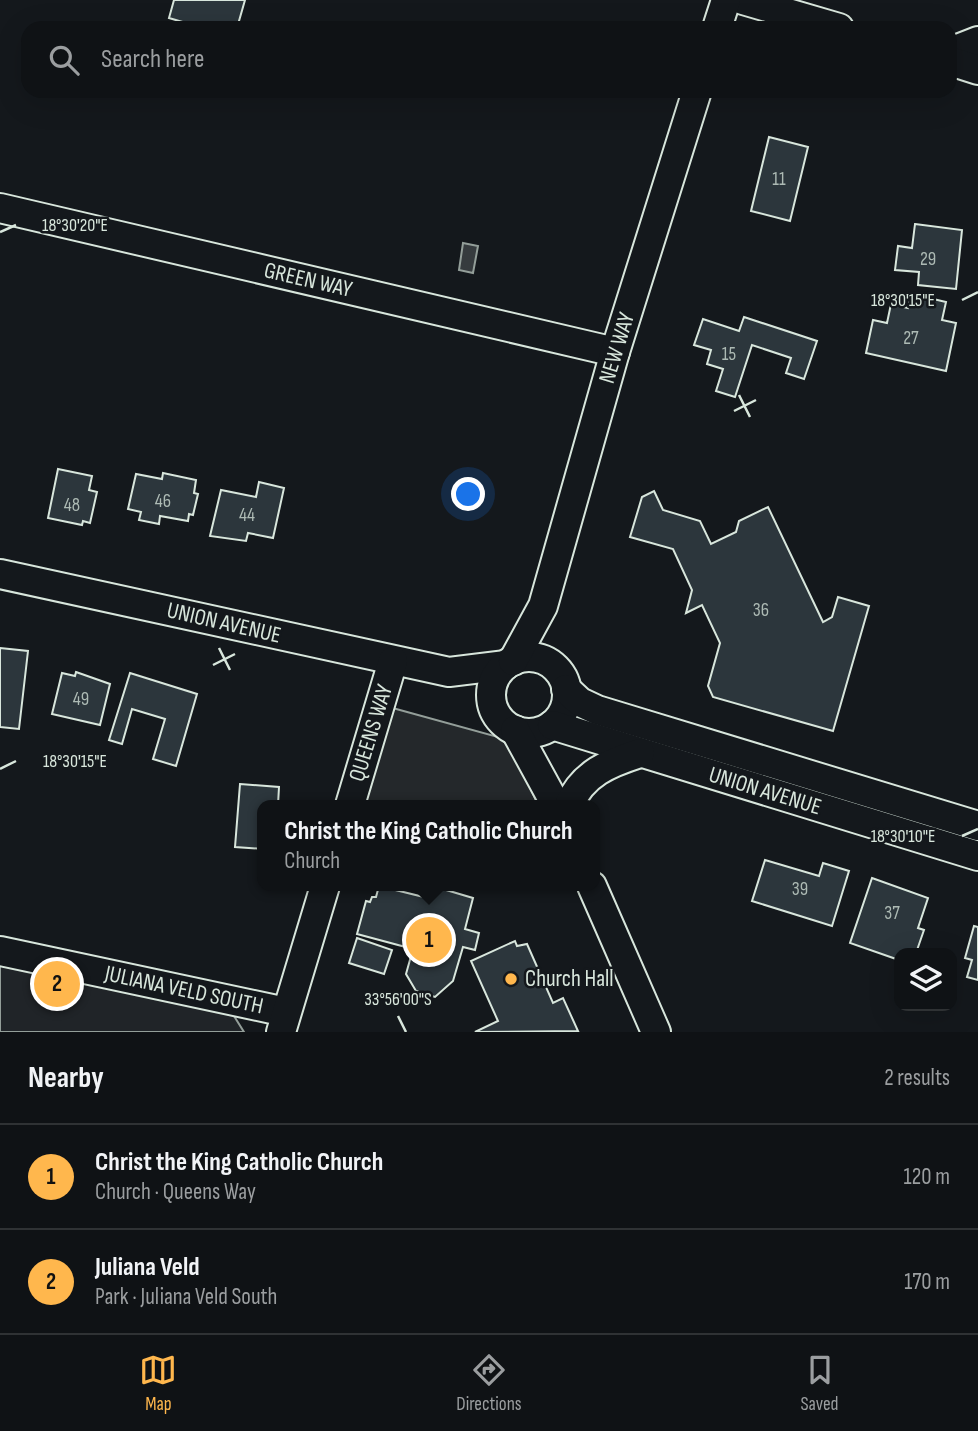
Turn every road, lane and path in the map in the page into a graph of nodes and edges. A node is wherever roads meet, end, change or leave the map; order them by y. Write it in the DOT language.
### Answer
graph roads {
  1 [pos="726,0"];
  2 [pos="743,0"];
  3 [pos="719,21"];
  4 [pos="815,21"];
  5 [pos="978,41"];
  6 [pos="957,49"];
  7 [pos="957,63"];
  8 [pos="978,70"];
  9 [pos="696,98"];
  10 [pos="0,208"];
  11 [pos="615,352"];
  12 [pos="0,574"];
  13 [pos="543,606"];
  14 [pos="544,660"];
  15 [pos="393,661"];
  16 [pos="510,663"];
  17 [pos="449,672"];
  18 [pos="566,689"];
  19 [pos="493,704"];
  20 [pos="548,727"];
  21 [pos="651,727"];
  22 [pos="515,730"];
  23 [pos="640,753"];
  24 [pos="351,800"];
  25 [pos="557,800"];
  26 [pos="978,826"];
  27 [pos="978,856"];
  28 [pos="323,891"];
  29 [pos="594,891"];
  30 [pos="0,951"];
  31 [pos="284,1022"];
  32 [pos="656,1032"];
  1 -- 3 [label="street"];
  2 -- 4 [label="street"];
  5 -- 6 [label="street"];
  7 -- 8 [label="street"];
  9 -- 11 [label="street, NEW WAY"];
  10 -- 11 [label="street, GREEN WAY"];
  11 -- 13 [label="street, NEW WAY"];
  12 -- 15 [label="street, UNION AVENUE"];
  13 -- 14 [label="street, NEW WAY"];
  13 -- 16 [label="street, NEW WAY"];
  14 -- 16 [label="street"];
  14 -- 18 [label="street"];
  15 -- 17 [label="street, UNION AVENUE"];
  15 -- 24 [label="street, QUEENS WAY"];
  16 -- 17 [label="street, UNION AVENUE"];
  16 -- 19 [label="street"];
  17 -- 19 [label="street, UNION AVENUE"];
  18 -- 20 [label="street"];
  18 -- 21 [label="street, UNION AVENUE"];
  19 -- 22 [label="street"];
  20 -- 22 [label="street"];
  20 -- 23 [label="street, UNION AVENUE"];
  20 -- 25 [label="street"];
  21 -- 23 [label="street"];
  21 -- 26 [label="street, UNION AVENUE"];
  22 -- 25 [label="street"];
  23 -- 25 [label="street"];
  23 -- 27 [label="street, UNION AVENUE"];
  28 -- 31 [label="street"];
  29 -- 32 [label="street"];
  30 -- 31 [label="street, JULIANA VELD SOUTH"];
}
